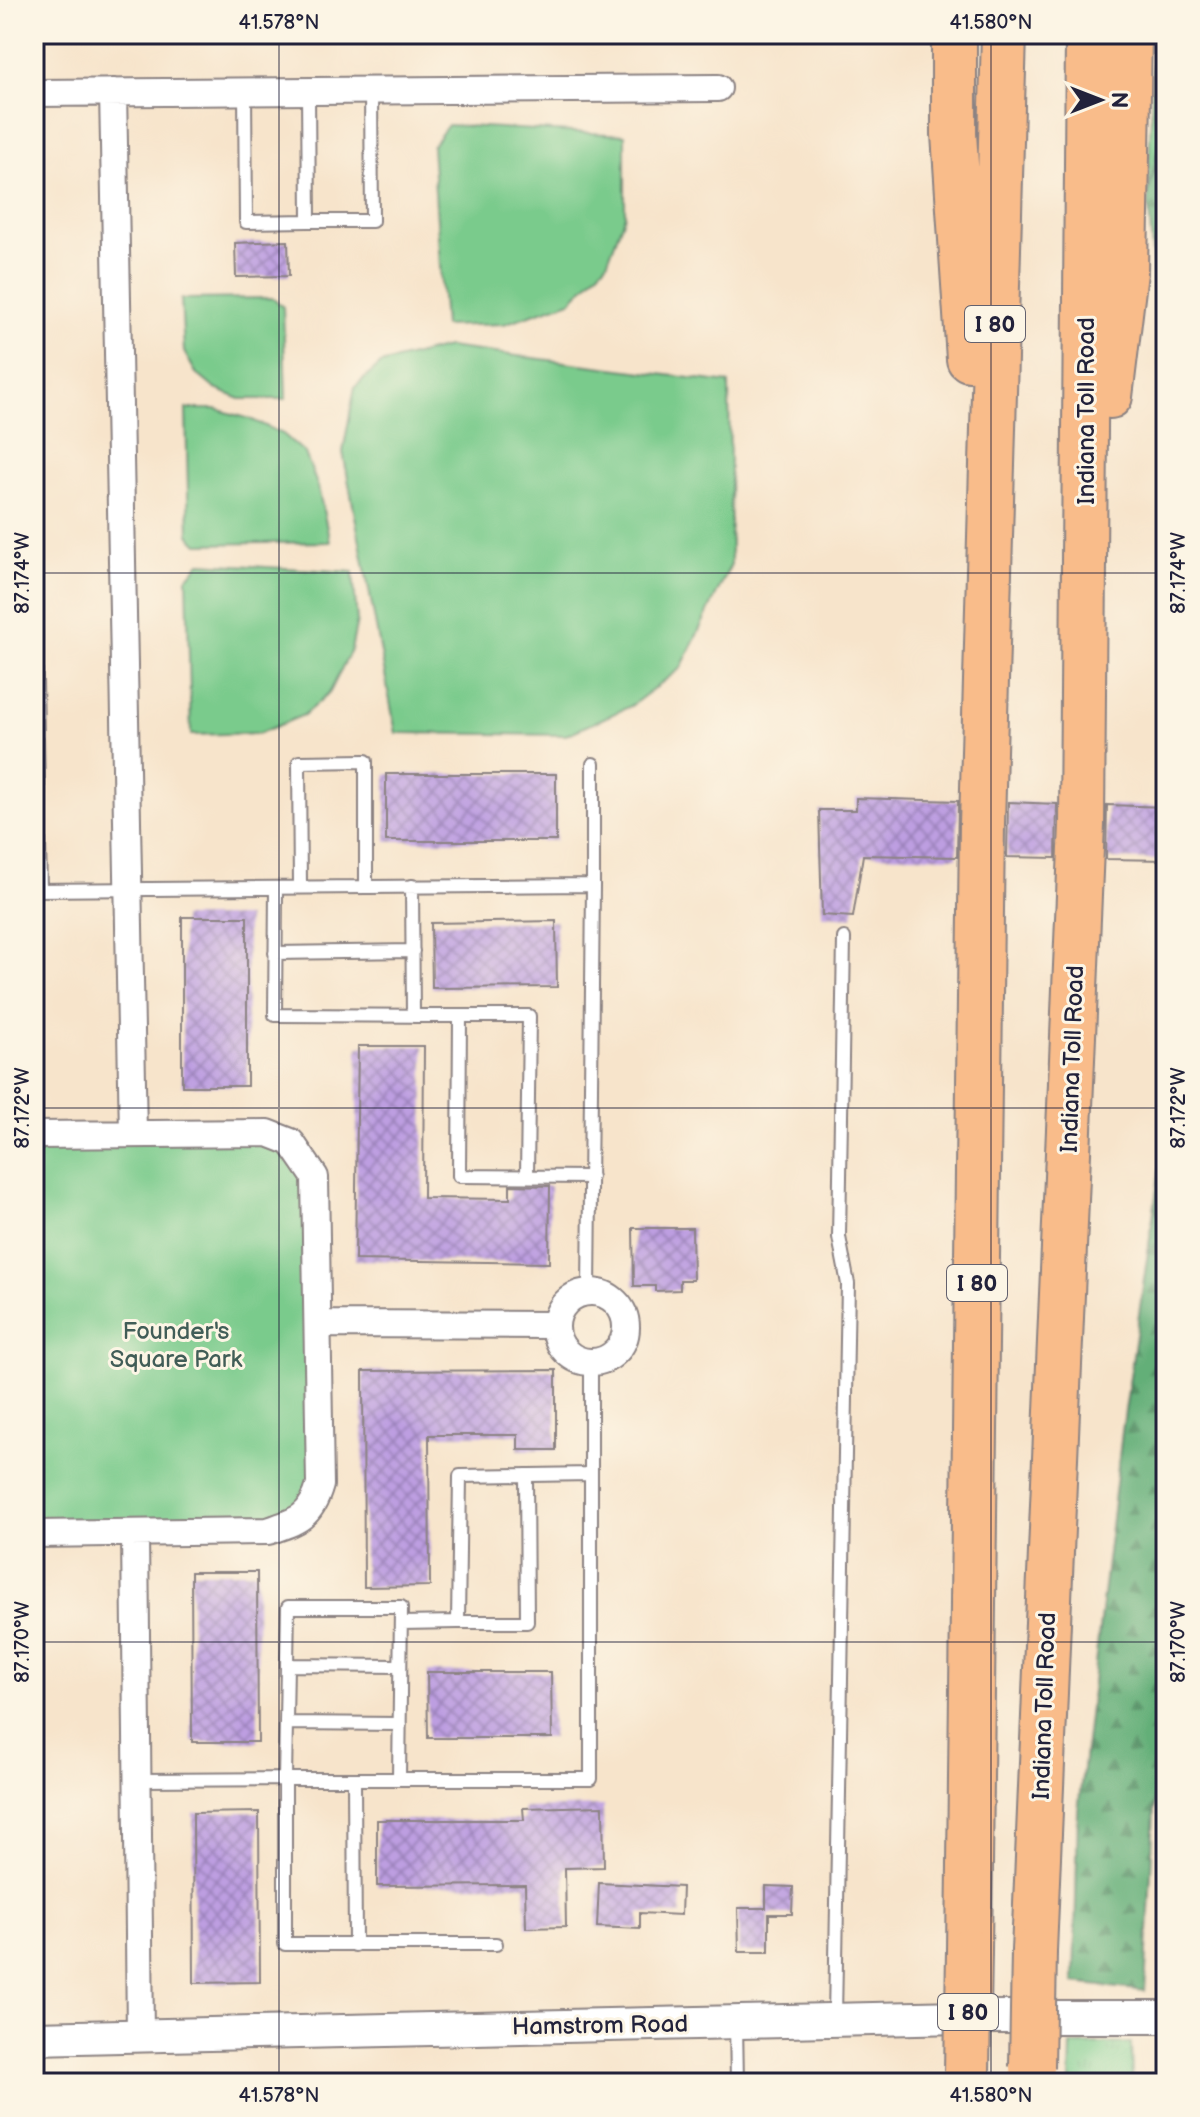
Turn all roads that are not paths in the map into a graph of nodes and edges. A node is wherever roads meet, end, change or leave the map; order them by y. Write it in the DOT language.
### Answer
graph roads {
  1 [pos="954,34"];
  2 [pos="1004,34"];
  3 [pos="1088,34"];
  4 [pos="1129,34"];
  5 [pos="718,88"];
  6 [pos="371,90"];
  7 [pos="245,91"];
  8 [pos="308,91"];
  9 [pos="113,92"];
  10 [pos="34,93"];
  11 [pos="309,221"];
  12 [pos="34,575"];
  13 [pos="1085,613"];
  14 [pos="987,615"];
  15 [pos="593,764"];
  16 [pos="593,885"];
  17 [pos="412,886"];
  18 [pos="300,887"];
  19 [pos="366,887"];
  20 [pos="276,888"];
  21 [pos="128,889"];
  22 [pos="37,890"];
  23 [pos="844,938"];
  24 [pos="413,951"];
  25 [pos="275,953"];
  26 [pos="413,1016"];
  27 [pos="460,1016"];
  28 [pos="133,1134"];
  29 [pos="34,1135"];
  30 [pos="527,1176"];
  31 [pos="591,1177"];
  32 [pos="589,1292"];
  33 [pos="318,1324"];
  34 [pos="556,1325"];
  35 [pos="591,1362"];
  36 [pos="591,1474"];
  37 [pos="526,1475"];
  38 [pos="135,1533"];
  39 [pos="34,1534"];
  40 [pos="458,1622"];
  41 [pos="401,1623"];
  42 [pos="287,1665"];
  43 [pos="400,1666"];
  44 [pos="286,1723"];
  45 [pos="400,1724"];
  46 [pos="285,1779"];
  47 [pos="354,1779"];
  48 [pos="399,1779"];
  49 [pos="138,1780"];
  50 [pos="496,1944"];
  51 [pos="355,1945"];
  52 [pos="1166,2017"];
  53 [pos="835,2020"];
  54 [pos="736,2022"];
  55 [pos="140,2036"];
  56 [pos="34,2038"];
  57 [pos="1032,2075"];
  58 [pos="967,2077"];
  59 [pos="737,2083"];
  1 -- 14 [label="highway"];
  2 -- 14 [label="highway, I 80"];
  3 -- 13 [label="highway, Indiana Toll Road / I 80"];
  4 -- 13 [label="highway"];
  5 -- 6 [label="street"];
  6 -- 8 [label="street"];
  6 -- 11 [label="lane"];
  7 -- 8 [label="street"];
  7 -- 9 [label="street"];
  7 -- 11 [label="lane"];
  8 -- 11 [label="lane"];
  9 -- 10 [label="street"];
  9 -- 21 [label="street"];
  12 -- 22 [label="lane"];
  13 -- 57 [label="highway, Indiana Toll Road / I 80, bridge"];
  14 -- 58 [label="highway, I 80, bridge"];
  15 -- 16 [label="lane"];
  16 -- 17 [label="lane"];
  16 -- 31 [label="lane"];
  17 -- 19 [label="lane"];
  17 -- 24 [label="lane"];
  18 -- 19 [label="lane"];
  18 -- 19 [label="lane"];
  18 -- 20 [label="lane"];
  20 -- 21 [label="lane"];
  20 -- 25 [label="lane"];
  21 -- 22 [label="lane"];
  21 -- 28 [label="street"];
  23 -- 53 [label="lane"];
  24 -- 25 [label="lane"];
  24 -- 26 [label="lane"];
  25 -- 26 [label="lane"];
  26 -- 27 [label="lane"];
  27 -- 30 [label="lane"];
  27 -- 30 [label="lane"];
  28 -- 29 [label="street"];
  28 -- 33 [label="street"];
  30 -- 31 [label="lane"];
  31 -- 32 [label="lane"];
  32 -- 34 [label="street"];
  32 -- 35 [label="street"];
  33 -- 34 [label="street"];
  33 -- 38 [label="street"];
  34 -- 35 [label="street"];
  35 -- 36 [label="lane"];
  36 -- 37 [label="lane"];
  36 -- 48 [label="lane"];
  37 -- 40 [label="lane"];
  37 -- 40 [label="lane"];
  38 -- 39 [label="street"];
  38 -- 49 [label="street"];
  40 -- 41 [label="lane"];
  41 -- 42 [label="lane"];
  41 -- 43 [label="lane"];
  42 -- 43 [label="lane"];
  42 -- 44 [label="lane"];
  43 -- 45 [label="lane"];
  44 -- 45 [label="lane"];
  44 -- 46 [label="lane"];
  45 -- 48 [label="lane"];
  46 -- 47 [label="lane"];
  46 -- 49 [label="lane"];
  46 -- 51 [label="lane"];
  47 -- 48 [label="lane"];
  47 -- 51 [label="lane"];
  49 -- 55 [label="street"];
  50 -- 51 [label="lane"];
  52 -- 53 [label="street, Hamstrom Road"];
  53 -- 54 [label="street, Hamstrom Road"];
  54 -- 55 [label="street, Hamstrom Road"];
  54 -- 59 [label="lane"];
  55 -- 56 [label="street, Hamstrom Road"];
}
